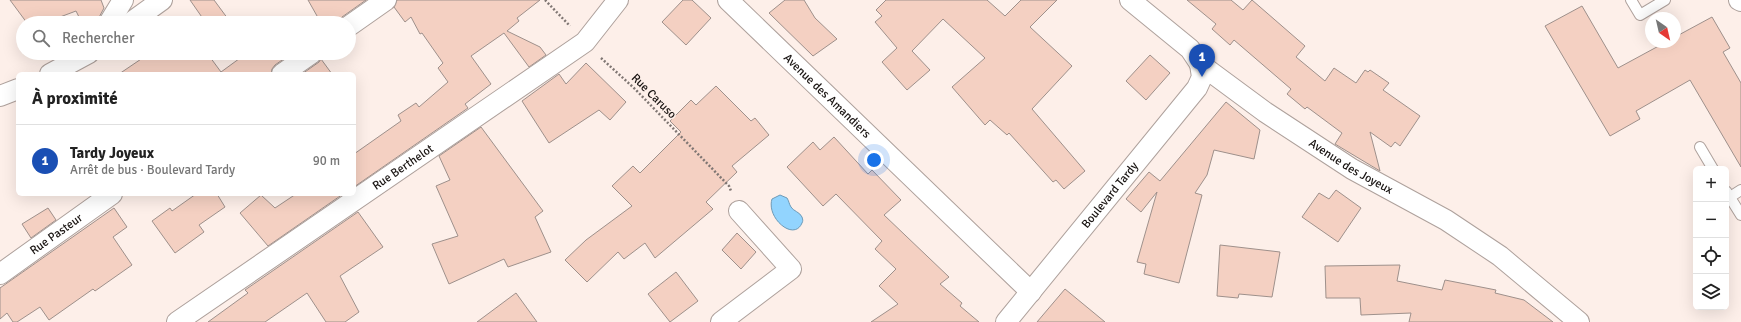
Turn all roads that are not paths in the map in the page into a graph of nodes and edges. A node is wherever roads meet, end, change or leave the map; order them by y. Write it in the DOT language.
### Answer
graph roads {
  1 [pos="123,0"];
  2 [pos="162,0"];
  3 [pos="386,0"];
  4 [pos="618,0"];
  5 [pos="728,0"];
  6 [pos="1130,0"];
  7 [pos="1631,0"];
  8 [pos="1665,0"];
  9 [pos="113,16"];
  10 [pos="140,16"];
  11 [pos="356,21"];
  12 [pos="76,60"];
  13 [pos="302,60"];
  14 [pos="1200,64"];
  15 [pos="54,72"];
  16 [pos="285,72"];
  17 [pos="16,90"];
  18 [pos="0,96"];
  19 [pos="1700,147"];
  20 [pos="1711,166"];
  21 [pos="1741,190"];
  22 [pos="1729,194"];
  23 [pos="109,196"];
  24 [pos="1729,196"];
  25 [pos="739,211"];
  26 [pos="1741,215"];
  27 [pos="0,274"];
  28 [pos="1031,292"];
  29 [pos="177,322"];
  30 [pos="721,322"];
  31 [pos="1006,322"];
  32 [pos="1580,322"];
  1 -- 9 [label="street"];
  2 -- 10 [label="street"];
  3 -- 11 [label="street"];
  4 -- 29 [label="street, Rue Berthelot"];
  5 -- 28 [label="street, Avenue des Amandiers"];
  6 -- 14 [label="street, Avenue des Joyeux"];
  7 -- 8 [label="lane"];
  12 -- 15 [label="street"];
  13 -- 16 [label="street"];
  14 -- 28 [label="street, Boulevard Tardy"];
  14 -- 32 [label="street, Avenue des Joyeux"];
  17 -- 18 [label="street"];
  19 -- 20 [label="lane"];
  21 -- 22 [label="lane"];
  23 -- 27 [label="street, Rue Pasteur"];
  24 -- 26 [label="lane"];
  25 -- 30 [label="street"];
  28 -- 31 [label="street, Boulevard Tardy"];
}
